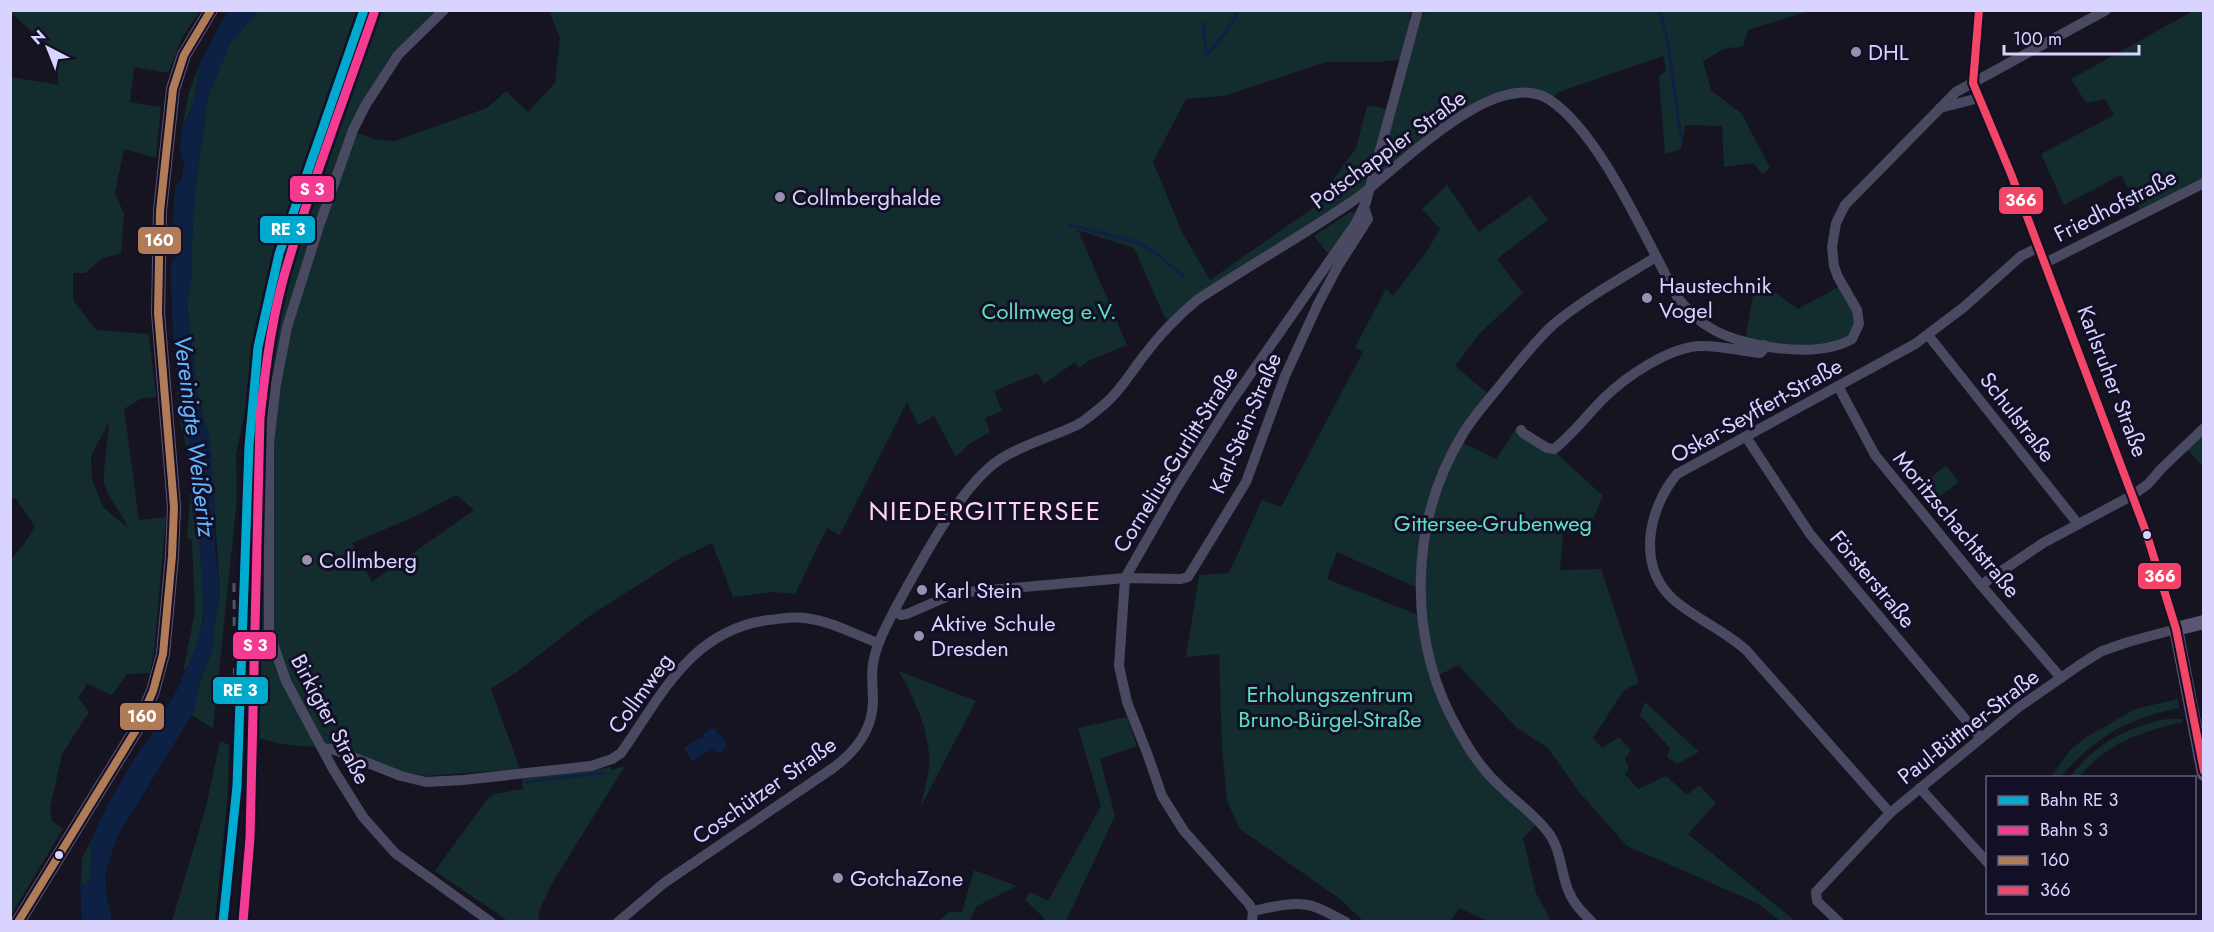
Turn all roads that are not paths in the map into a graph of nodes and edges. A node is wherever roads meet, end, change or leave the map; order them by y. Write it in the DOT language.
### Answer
graph roads {
  1 [pos="211,10"];
  2 [pos="444,10"];
  3 [pos="1418,10"];
  4 [pos="1979,10"];
  5 [pos="2106,10"];
  6 [pos="1973,83"];
  7 [pos="1979,98"];
  8 [pos="1940,108"];
  9 [pos="2204,183"];
  10 [pos="1368,191"];
  11 [pos="1364,207"];
  12 [pos="2039,247"];
  13 [pos="1656,257"];
  14 [pos="2045,263"];
  15 [pos="1928,335"];
  16 [pos="1764,345"];
  17 [pos="1838,386"];
  18 [pos="2204,429"];
  19 [pos="1521,430"];
  20 [pos="1746,437"];
  21 [pos="2133,495"];
  22 [pos="2078,524"];
  23 [pos="1125,578"];
  24 [pos="1981,585"];
  25 [pos="894,611"];
  26 [pos="2204,622"];
  27 [pos="2176,629"];
  28 [pos="878,644"];
  29 [pos="874,656"];
  30 [pos="2061,678"];
  31 [pos="1981,738"];
  32 [pos="322,748"];
  33 [pos="2204,774"];
  34 [pos="1920,788"];
  35 [pos="1890,813"];
  36 [pos="1986,860"];
  37 [pos="1252,916"];
  38 [pos="625,919"];
  39 [pos="18,921"];
  40 [pos="491,921"];
  41 [pos="1346,921"];
  42 [pos="1592,921"];
  43 [pos="1839,921"];
  1 -- 39 [label="main road"];
  2 -- 32 [label="street, Birkigter Straße"];
  3 -- 10 [label="street, Cornelius-Gurlitt-Straße"];
  4 -- 6 [label="street, Karlsruher Straße"];
  5 -- 6 [label="street, Potschappler Straße"];
  6 -- 7 [label="street, Karlsruher Straße"];
  6 -- 8 [label="street, Potschappler Straße"];
  7 -- 8 [label="street"];
  7 -- 12 [label="street, Karlsruher Straße"];
  8 -- 16 [label="street, Potschappler Straße"];
  9 -- 14 [label="street, Friedhofstraße"];
  10 -- 11 [label="street, Cornelius-Gurlitt-Straße"];
  10 -- 13 [label="street, Potschappler Straße"];
  10 -- 25 [label="street, Potschappler Straße"];
  11 -- 23 [label="street, Cornelius-Gurlitt-Straße"];
  11 -- 23 [label="street, Karl-Stein-Straße"];
  12 -- 14 [label="street, Karlsruher Straße"];
  12 -- 15 [label="street, Oskar-Seyffert-Straße"];
  13 -- 16 [label="street, Potschappler Straße"];
  13 -- 42 [label="street"];
  14 -- 21 [label="street, Karlsruher Straße"];
  15 -- 17 [label="street, Oskar-Seyffert-Straße"];
  15 -- 22 [label="street, Schulstraße"];
  16 -- 19 [label="street"];
  17 -- 20 [label="street, Oskar-Seyffert-Straße"];
  17 -- 24 [label="street, Moritzschachtstraße"];
  18 -- 21 [label="street"];
  20 -- 31 [label="street, Försterstraße"];
  20 -- 35 [label="street, Oskar-Seyffert-Straße"];
  21 -- 22 [label="street"];
  21 -- 27 [label="street, Karlsruher Straße"];
  22 -- 24 [label="street"];
  23 -- 25 [label="street, Karl-Stein-Straße"];
  23 -- 37 [label="street, Cornelius-Gurlitt-Straße"];
  24 -- 30 [label="street, Moritzschachtstraße"];
  25 -- 28 [label="street, Potschappler Straße"];
  26 -- 27 [label="main road"];
  27 -- 30 [label="street, Paul-Büttner-Straße"];
  27 -- 33 [label="main road, Karlsruher Straße"];
  28 -- 29 [label="street, Potschappler Straße"];
  28 -- 32 [label="street, Collmweg"];
  29 -- 38 [label="street, Coschützer Straße"];
  30 -- 31 [label="street, Paul-Büttner-Straße"];
  31 -- 34 [label="street, Paul-Büttner-Straße"];
  32 -- 40 [label="street, Birkigter Straße"];
  34 -- 35 [label="street, Paul-Büttner-Straße"];
  34 -- 36 [label="street"];
  35 -- 43 [label="street, Paul-Büttner-Straße"];
  37 -- 41 [label="street"];
}
